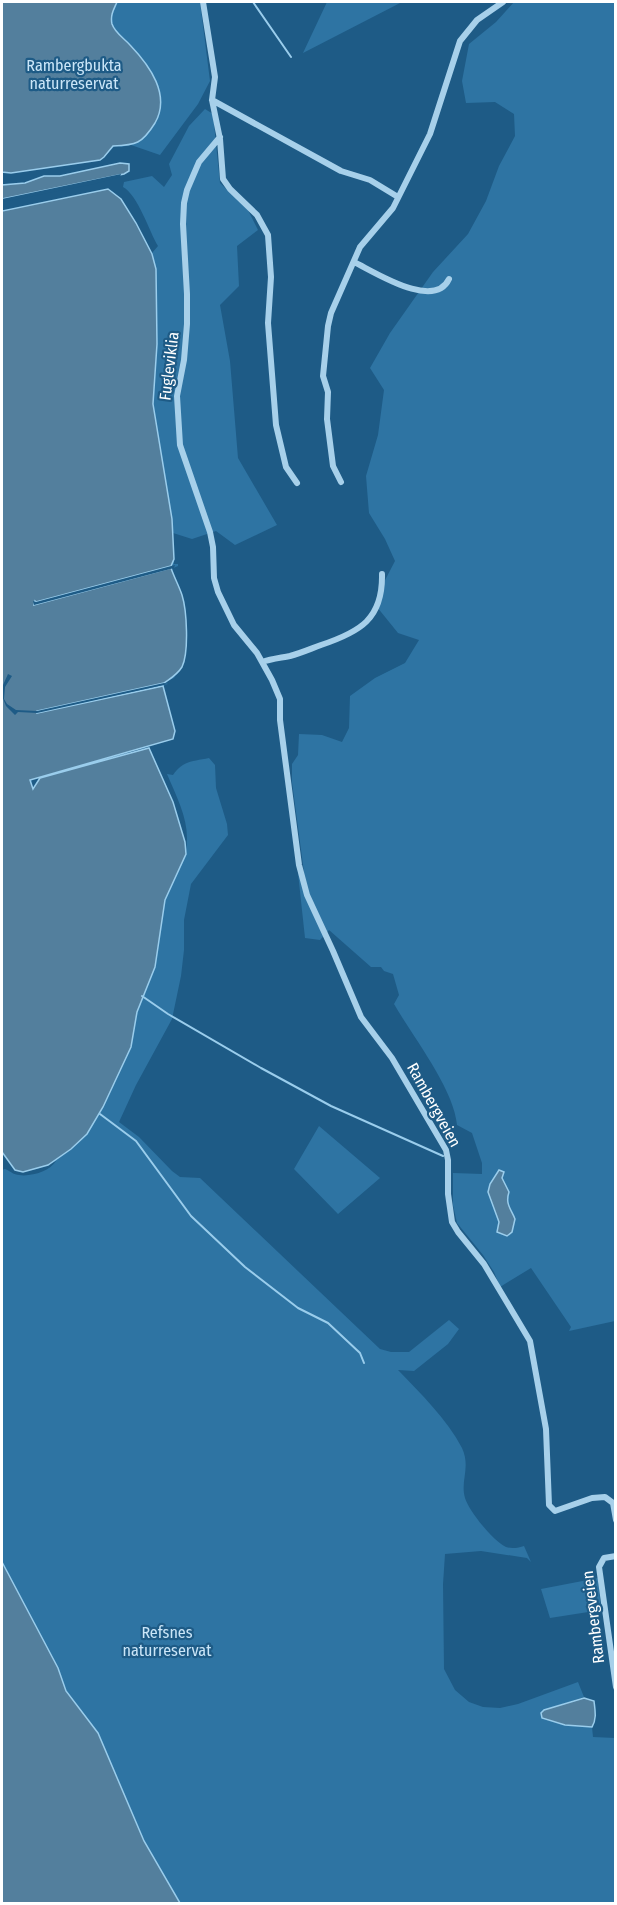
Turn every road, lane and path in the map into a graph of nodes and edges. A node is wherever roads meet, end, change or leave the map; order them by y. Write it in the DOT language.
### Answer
graph roads {
  1 [pos="203,2"];
  2 [pos="503,2"];
  3 [pos="212,100"];
  4 [pos="220,137"];
  5 [pos="398,196"];
  6 [pos="354,262"];
  7 [pos="449,279"];
  8 [pos="341,482"];
  9 [pos="297,483"];
  10 [pos="382,574"];
  11 [pos="262,662"];
  12 [pos="280,702"];
  13 [pos="615,1520"];
  14 [pos="615,1556"];
  15 [pos="615,1687"];
  1 -- 3 [label="street"];
  2 -- 5 [label="street"];
  3 -- 4 [label="street"];
  3 -- 5 [label="street"];
  4 -- 9 [label="street"];
  4 -- 11 [label="street, Fugleviklia"];
  5 -- 6 [label="street"];
  6 -- 7 [label="street"];
  6 -- 8 [label="street"];
  10 -- 11 [label="street"];
  11 -- 12 [label="street, Fugleviklia"];
  12 -- 13 [label="street, Rambergveien"];
  14 -- 15 [label="street, Rambergveien"];
}
